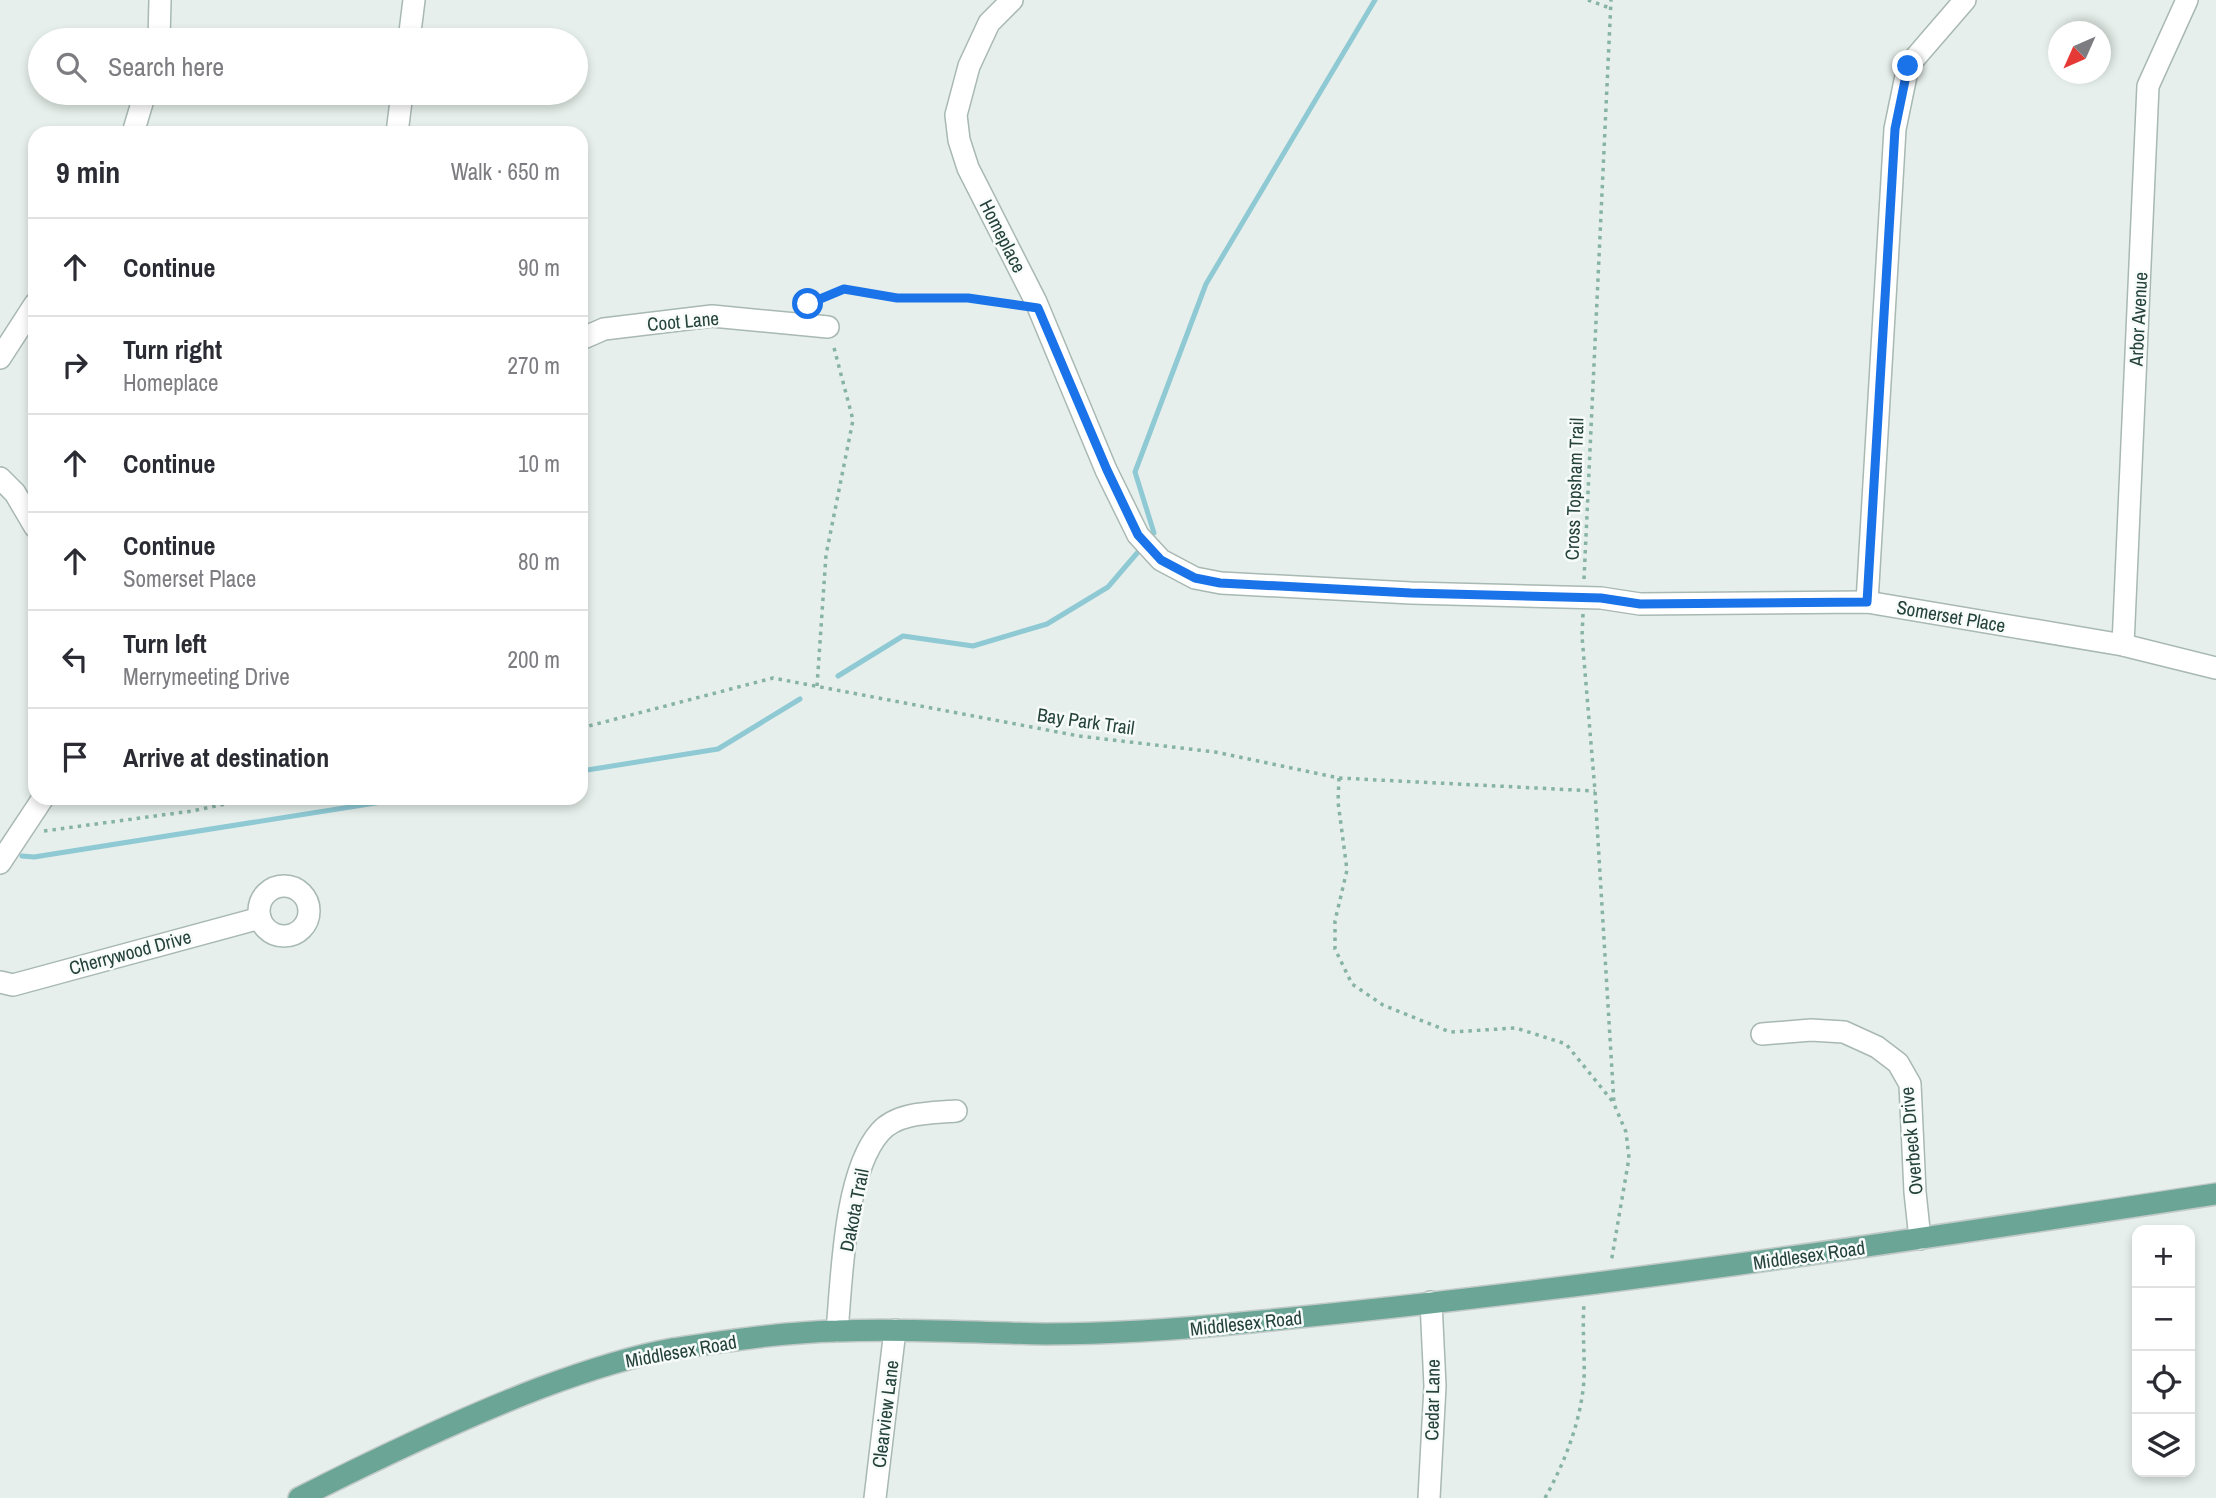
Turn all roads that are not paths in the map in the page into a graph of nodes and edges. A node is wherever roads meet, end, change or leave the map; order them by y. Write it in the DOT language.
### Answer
graph roads {
  1 [pos="160,0"];
  2 [pos="414,0"];
  3 [pos="1012,0"];
  4 [pos="1965,0"];
  5 [pos="2187,0"];
  6 [pos="159,28"];
  7 [pos="410,28"];
  8 [pos="141,105"];
  9 [pos="400,105"];
  10 [pos="135,126"];
  11 [pos="398,126"];
  12 [pos="28,315"];
  13 [pos="828,327"];
  14 [pos="588,336"];
  15 [pos="0,358"];
  16 [pos="0,478"];
  17 [pos="28,515"];
  18 [pos="1867,602"];
  19 [pos="1640,604"];
  20 [pos="2123,645"];
  21 [pos="2216,668"];
  22 [pos="38,805"];
  23 [pos="0,863"];
  24 [pos="260,918"];
  25 [pos="0,982"];
  26 [pos="1762,1034"];
  27 [pos="956,1111"];
  28 [pos="2216,1194"];
  29 [pos="1920,1239"];
  30 [pos="1431,1302"];
  31 [pos="895,1330"];
  32 [pos="837,1331"];
  33 [pos="299,1498"];
  34 [pos="875,1498"];
  35 [pos="1429,1498"];
  1 -- 6 [label="street"];
  2 -- 7 [label="street"];
  3 -- 19 [label="street, Homeplace"];
  4 -- 18 [label="street"];
  5 -- 20 [label="street, Arbor Avenue"];
  8 -- 10 [label="street"];
  9 -- 11 [label="street"];
  12 -- 15 [label="street"];
  13 -- 14 [label="street, Coot Lane"];
  16 -- 17 [label="street"];
  18 -- 19 [label="street, Somerset Place"];
  18 -- 20 [label="street, Somerset Place"];
  20 -- 21 [label="street, Somerset Place"];
  22 -- 23 [label="street"];
  24 -- 25 [label="street, Cherrywood Drive"];
  26 -- 29 [label="street, Overbeck Drive"];
  27 -- 32 [label="street, Dakota Trail"];
  28 -- 29 [label="main road, Middlesex Road"];
  29 -- 30 [label="main road, Middlesex Road"];
  30 -- 31 [label="main road, Middlesex Road"];
  30 -- 35 [label="street, Cedar Lane"];
  31 -- 32 [label="main road, Middlesex Road"];
  31 -- 34 [label="street, Clearview Lane"];
  32 -- 33 [label="main road, Middlesex Road"];
}
